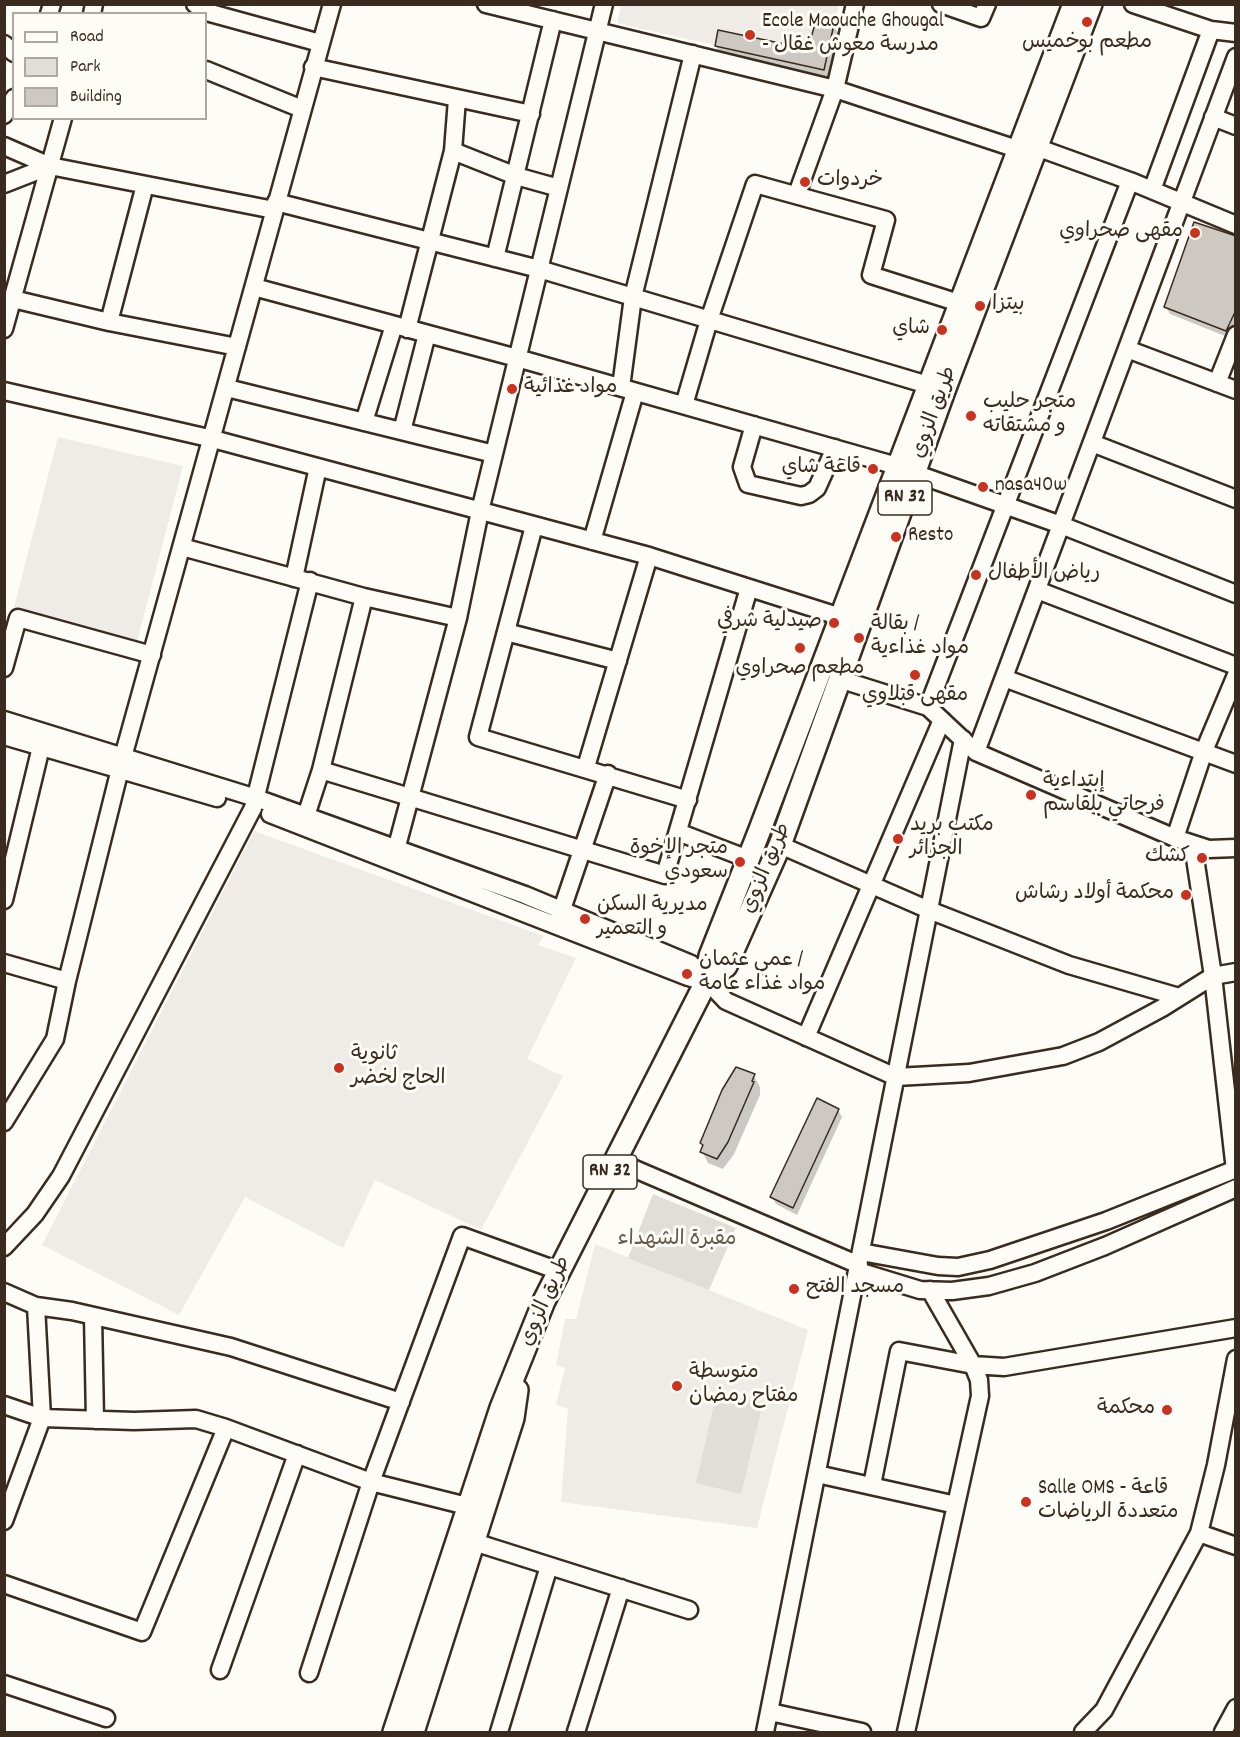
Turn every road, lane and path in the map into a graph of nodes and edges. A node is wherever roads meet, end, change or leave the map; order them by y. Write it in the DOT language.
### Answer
graph roads {
  1 [pos="332,4"];
  2 [pos="486,4"];
  3 [pos="604,4"];
  4 [pos="855,4"];
  5 [pos="941,4"];
  6 [pos="987,4"];
  7 [pos="1074,4"];
  8 [pos="1091,4"];
  9 [pos="1133,4"];
  10 [pos="207,12"];
  11 [pos="553,21"];
  12 [pos="1211,30"];
  13 [pos="598,31"];
  14 [pos="1236,33"];
  15 [pos="320,43"];
  16 [pos="693,54"];
  17 [pos="1236,57"];
  18 [pos="313,67"];
  19 [pos="207,70"];
  20 [pos="835,89"];
  21 [pos="457,99"];
  22 [pos="12,101"];
  23 [pos="302,109"];
  24 [pos="531,114"];
  25 [pos="4,115"];
  26 [pos="1213,117"];
  27 [pos="62,120"];
  28 [pos="1236,126"];
  29 [pos="4,146"];
  30 [pos="1026,148"];
  31 [pos="453,152"];
  32 [pos="50,166"];
  33 [pos="516,176"];
  34 [pos="1130,181"];
  35 [pos="4,184"];
  36 [pos="145,184"];
  37 [pos="559,188"];
  38 [pos="1152,190"];
  39 [pos="797,194"];
  40 [pos="1181,204"];
  41 [pos="275,206"];
  42 [pos="1236,225"];
  43 [pos="430,241"];
  44 [pos="495,258"];
  45 [pos="539,269"];
  46 [pos="254,288"];
  47 [pos="633,297"];
  48 [pos="13,299"];
  49 [pos="959,303"];
  50 [pos="709,320"];
  51 [pos="109,322"];
  52 [pos="400,327"];
  53 [pos="4,329"];
  54 [pos="427,334"];
  55 [pos="1236,335"];
  56 [pos="237,348"];
  57 [pos="1127,349"];
  58 [pos="517,358"];
  59 [pos="1217,383"];
  60 [pos="928,385"];
  61 [pos="227,388"];
  62 [pos="628,389"];
  63 [pos="1236,390"];
  64 [pos="4,391"];
  65 [pos="684,405"];
  66 [pos="364,422"];
  67 [pos="754,425"];
  68 [pos="402,431"];
  69 [pos="213,439"];
  70 [pos="1092,443"];
  71 [pos="835,448"];
  72 [pos="494,454"];
  73 [pos="318,467"];
  74 [pos="906,469"];
  75 [pos="1236,499"];
  76 [pos="1006,505"];
  77 [pos="480,511"];
  78 [pos="1061,525"];
  79 [pos="534,526"];
  80 [pos="592,541"];
  81 [pos="182,547"];
  82 [pos="649,556"];
  83 [pos="302,579"];
  84 [pos="749,588"];
  85 [pos="1037,590"];
  86 [pos="1236,594"];
  87 [pos="364,597"];
  88 [pos="841,617"];
  89 [pos="458,618"];
  90 [pos="506,632"];
  91 [pos="152,655"];
  92 [pos="618,661"];
  93 [pos="1236,666"];
  94 [pos="4,668"];
  95 [pos="1236,675"];
  96 [pos="1004,678"];
  97 [pos="839,679"];
  98 [pos="928,707"];
  99 [pos="4,720"];
  100 [pos="942,720"];
  101 [pos="4,736"];
  102 [pos="963,739"];
  103 [pos="41,747"];
  104 [pos="1204,751"];
  105 [pos="976,752"];
  106 [pos="122,764"];
  107 [pos="1236,764"];
  108 [pos="586,767"];
  109 [pos="321,770"];
  110 [pos="608,774"];
  111 [pos="410,798"];
  112 [pos="688,800"];
  113 [pos="254,803"];
  114 [pos="304,821"];
  115 [pos="678,832"];
  116 [pos="1175,838"];
  117 [pos="780,845"];
  118 [pos="1193,845"];
  119 [pos="1236,849"];
  120 [pos="584,850"];
  121 [pos="395,855"];
  122 [pos="748,859"];
  123 [pos="871,885"];
  124 [pos="4,900"];
  125 [pos="929,910"];
  126 [pos="560,918"];
  127 [pos="4,963"];
  128 [pos="1236,972"];
  129 [pos="1213,976"];
  130 [pos="67,981"];
  131 [pos="706,982"];
  132 [pos="1179,997"];
  133 [pos="806,1037"];
  134 [pos="896,1077"];
  135 [pos="1231,1092"];
  136 [pos="4,1122"];
  137 [pos="616,1161"];
  138 [pos="1235,1170"];
  139 [pos="1236,1188"];
  140 [pos="4,1247"];
  141 [pos="859,1263"];
  142 [pos="559,1271"];
  143 [pos="930,1290"];
  144 [pos="4,1292"];
  145 [pos="36,1306"];
  146 [pos="93,1316"];
  147 [pos="1236,1328"];
  148 [pos="1236,1359"];
  149 [pos="973,1365"];
  150 [pos="401,1402"];
  151 [pos="4,1405"];
  152 [pos="42,1418"];
  153 [pos="95,1420"];
  154 [pos="1230,1423"];
  155 [pos="226,1428"];
  156 [pos="297,1454"];
  157 [pos="817,1474"];
  158 [pos="371,1482"];
  159 [pos="872,1485"];
  160 [pos="956,1505"];
  161 [pos="476,1508"];
  162 [pos="4,1521"];
  163 [pos="1199,1533"];
  164 [pos="474,1542"];
  165 [pos="1236,1546"];
  166 [pos="549,1566"];
  167 [pos="4,1584"];
  168 [pos="621,1588"];
  169 [pos="689,1610"];
  170 [pos="220,1670"];
  171 [pos="309,1672"];
  172 [pos="4,1684"];
  173 [pos="1236,1708"];
  174 [pos="770,1712"];
  175 [pos="106,1718"];
  176 [pos="394,1732"];
  177 [pos="413,1732"];
  178 [pos="499,1732"];
  179 [pos="576,1732"];
  180 [pos="765,1732"];
  181 [pos="862,1732"];
  182 [pos="906,1732"];
  183 [pos="1083,1732"];
  184 [pos="1223,1732"];
  1 -- 15 [label="street"];
  2 -- 11 [label="street"];
  3 -- 13 [label="street"];
  4 -- 20 [label="street"];
  5 -- 6 [label="street"];
  7 -- 30 [label="main road, طريق الزوي / RN 32"];
  8 -- 30 [label="main road, طريق الزوي / RN 32"];
  9 -- 12 [label="street"];
  10 -- 15 [label="street"];
  11 -- 13 [label="street"];
  11 -- 24 [label="street"];
  12 -- 14 [label="street"];
  12 -- 38 [label="street"];
  13 -- 16 [label="street"];
  13 -- 37 [label="street"];
  15 -- 18 [label="street"];
  16 -- 20 [label="street"];
  16 -- 47 [label="street"];
  17 -- 26 [label="street"];
  18 -- 21 [label="street"];
  18 -- 23 [label="street"];
  19 -- 23 [label="street"];
  20 -- 30 [label="street"];
  20 -- 39 [label="street"];
  21 -- 24 [label="street"];
  21 -- 31 [label="street"];
  22 -- 25 [label="street"];
  23 -- 41 [label="street"];
  24 -- 33 [label="street"];
  26 -- 28 [label="street"];
  26 -- 40 [label="street"];
  27 -- 32 [label="street"];
  29 -- 32 [label="street"];
  30 -- 34 [label="street"];
  30 -- 49 [label="main road, طريق الزوي / RN 32"];
  30 -- 74 [label="main road, طريق الزوي / RN 32"];
  31 -- 33 [label="street"];
  31 -- 43 [label="street"];
  32 -- 35 [label="street"];
  32 -- 36 [label="street"];
  32 -- 48 [label="street"];
  33 -- 37 [label="street"];
  33 -- 44 [label="street"];
  34 -- 38 [label="street"];
  34 -- 76 [label="street"];
  36 -- 41 [label="street"];
  36 -- 51 [label="street"];
  37 -- 45 [label="street"];
  38 -- 40 [label="street"];
  39 -- 49 [label="street"];
  39 -- 50 [label="street"];
  40 -- 42 [label="street"];
  40 -- 57 [label="street"];
  41 -- 43 [label="street"];
  41 -- 46 [label="street"];
  43 -- 44 [label="street"];
  43 -- 52 [label="street"];
  44 -- 45 [label="street"];
  45 -- 47 [label="street"];
  45 -- 58 [label="street"];
  46 -- 52 [label="street"];
  46 -- 56 [label="street"];
  47 -- 50 [label="street"];
  47 -- 62 [label="street"];
  48 -- 51 [label="street"];
  48 -- 53 [label="street"];
  49 -- 60 [label="main road, طريق الزوي / RN 32"];
  50 -- 60 [label="street"];
  50 -- 65 [label="street"];
  51 -- 56 [label="street"];
  52 -- 54 [label="street"];
  52 -- 66 [label="street"];
  54 -- 58 [label="street"];
  54 -- 68 [label="street"];
  55 -- 59 [label="street"];
  56 -- 61 [label="street"];
  57 -- 59 [label="street"];
  57 -- 70 [label="street"];
  58 -- 62 [label="street"];
  58 -- 72 [label="street"];
  59 -- 63 [label="street"];
  60 -- 74 [label="main road, طريق الزوي / RN 32"];
  61 -- 66 [label="street"];
  61 -- 69 [label="street"];
  62 -- 65 [label="street"];
  62 -- 80 [label="street"];
  64 -- 69 [label="street"];
  65 -- 67 [label="street"];
  66 -- 68 [label="street"];
  67 -- 71 [label="street"];
  67 -- 71 [label="street"];
  68 -- 72 [label="street"];
  69 -- 73 [label="street"];
  69 -- 81 [label="street"];
  70 -- 75 [label="street"];
  70 -- 78 [label="street"];
  71 -- 74 [label="street"];
  72 -- 77 [label="street"];
  73 -- 77 [label="street"];
  73 -- 83 [label="street"];
  74 -- 76 [label="street"];
  74 -- 88 [label="main road, طريق الزوي / RN 32"];
  74 -- 97 [label="main road, طريق الزوي / RN 32"];
  76 -- 78 [label="street"];
  76 -- 98 [label="street"];
  77 -- 79 [label="street"];
  77 -- 89 [label="street"];
  78 -- 85 [label="street"];
  78 -- 86 [label="street"];
  79 -- 80 [label="street"];
  79 -- 90 [label="street"];
  80 -- 82 [label="street"];
  81 -- 83 [label="street"];
  81 -- 91 [label="street"];
  82 -- 84 [label="street"];
  82 -- 92 [label="street"];
  83 -- 87 [label="street"];
  83 -- 113 [label="street"];
  84 -- 88 [label="street"];
  84 -- 112 [label="street"];
  85 -- 93 [label="street"];
  85 -- 96 [label="street"];
  87 -- 89 [label="street"];
  87 -- 109 [label="street"];
  88 -- 122 [label="main road, طريق الزوي / RN 32"];
  89 -- 111 [label="street"];
  90 -- 92 [label="street"];
  90 -- 108 [label="street"];
  91 -- 94 [label="street"];
  91 -- 106 [label="street"];
  92 -- 108 [label="street"];
  95 -- 104 [label="street"];
  96 -- 104 [label="street"];
  96 -- 105 [label="street"];
  97 -- 98 [label="street"];
  97 -- 117 [label="main road, طريق الزوي / RN 32"];
  98 -- 100 [label="street"];
  99 -- 106 [label="street"];
  100 -- 102 [label="street"];
  100 -- 123 [label="street"];
  101 -- 103 [label="street"];
  102 -- 105 [label="street"];
  102 -- 125 [label="street"];
  103 -- 106 [label="street"];
  103 -- 124 [label="street"];
  104 -- 107 [label="street"];
  104 -- 116 [label="street"];
  105 -- 116 [label="street"];
  106 -- 113 [label="street"];
  106 -- 130 [label="street"];
  108 -- 110 [label="street"];
  109 -- 111 [label="street"];
  109 -- 114 [label="street"];
  110 -- 112 [label="street"];
  110 -- 120 [label="street"];
  111 -- 120 [label="street"];
  111 -- 121 [label="street"];
  112 -- 115 [label="street"];
  113 -- 114 [label="street"];
  113 -- 140 [label="street"];
  114 -- 121 [label="street"];
  115 -- 120 [label="street"];
  115 -- 122 [label="street"];
  116 -- 118 [label="street"];
  117 -- 123 [label="street"];
  117 -- 131 [label="main road, طريق الزوي / RN 32"];
  118 -- 119 [label="street"];
  118 -- 129 [label="street"];
  120 -- 126 [label="street"];
  121 -- 126 [label="street"];
  122 -- 131 [label="main road, طريق الزوي / RN 32"];
  123 -- 125 [label="street"];
  123 -- 133 [label="street"];
  125 -- 132 [label="street"];
  125 -- 134 [label="street"];
  126 -- 131 [label="street"];
  127 -- 130 [label="street"];
  128 -- 129 [label="street"];
  129 -- 132 [label="street"];
  129 -- 135 [label="street"];
  130 -- 136 [label="street"];
  131 -- 133 [label="street"];
  131 -- 137 [label="main road, طريق الزوي / RN 32"];
  132 -- 134 [label="street"];
  133 -- 134 [label="street"];
  134 -- 141 [label="street"];
  135 -- 138 [label="street"];
  137 -- 141 [label="street"];
  137 -- 142 [label="main road, طريق الزوي / RN 32"];
  138 -- 141 [label="street"];
  139 -- 143 [label="street"];
  141 -- 143 [label="street"];
  141 -- 157 [label="street"];
  142 -- 150 [label="street"];
  142 -- 161 [label="main road, طريق الزوي / RN 32"];
  143 -- 149 [label="street"];
  144 -- 145 [label="street"];
  145 -- 146 [label="street"];
  145 -- 152 [label="street"];
  146 -- 150 [label="street"];
  146 -- 153 [label="street"];
  147 -- 149 [label="street"];
  148 -- 154 [label="street"];
  149 -- 159 [label="street"];
  149 -- 160 [label="street"];
  150 -- 158 [label="street"];
  151 -- 152 [label="street"];
  152 -- 153 [label="street"];
  152 -- 162 [label="street"];
  153 -- 155 [label="street"];
  154 -- 163 [label="street"];
  155 -- 156 [label="street"];
  155 -- 167 [label="street"];
  156 -- 158 [label="street"];
  156 -- 170 [label="street"];
  157 -- 159 [label="street"];
  157 -- 174 [label="street"];
  158 -- 161 [label="street"];
  158 -- 171 [label="street"];
  159 -- 160 [label="street"];
  160 -- 182 [label="street"];
  161 -- 164 [label="main road, طريق الزوي / RN 32"];
  161 -- 176 [label="main road, طريق الزوي / RN 32"];
  163 -- 165 [label="street"];
  163 -- 183 [label="street"];
  164 -- 166 [label="street"];
  164 -- 177 [label="main road, طريق الزوي / RN 32"];
  166 -- 168 [label="street"];
  166 -- 178 [label="street"];
  168 -- 169 [label="street"];
  168 -- 179 [label="street"];
  172 -- 175 [label="street"];
  173 -- 184 [label="street"];
  174 -- 180 [label="street"];
  174 -- 181 [label="street"];
}
